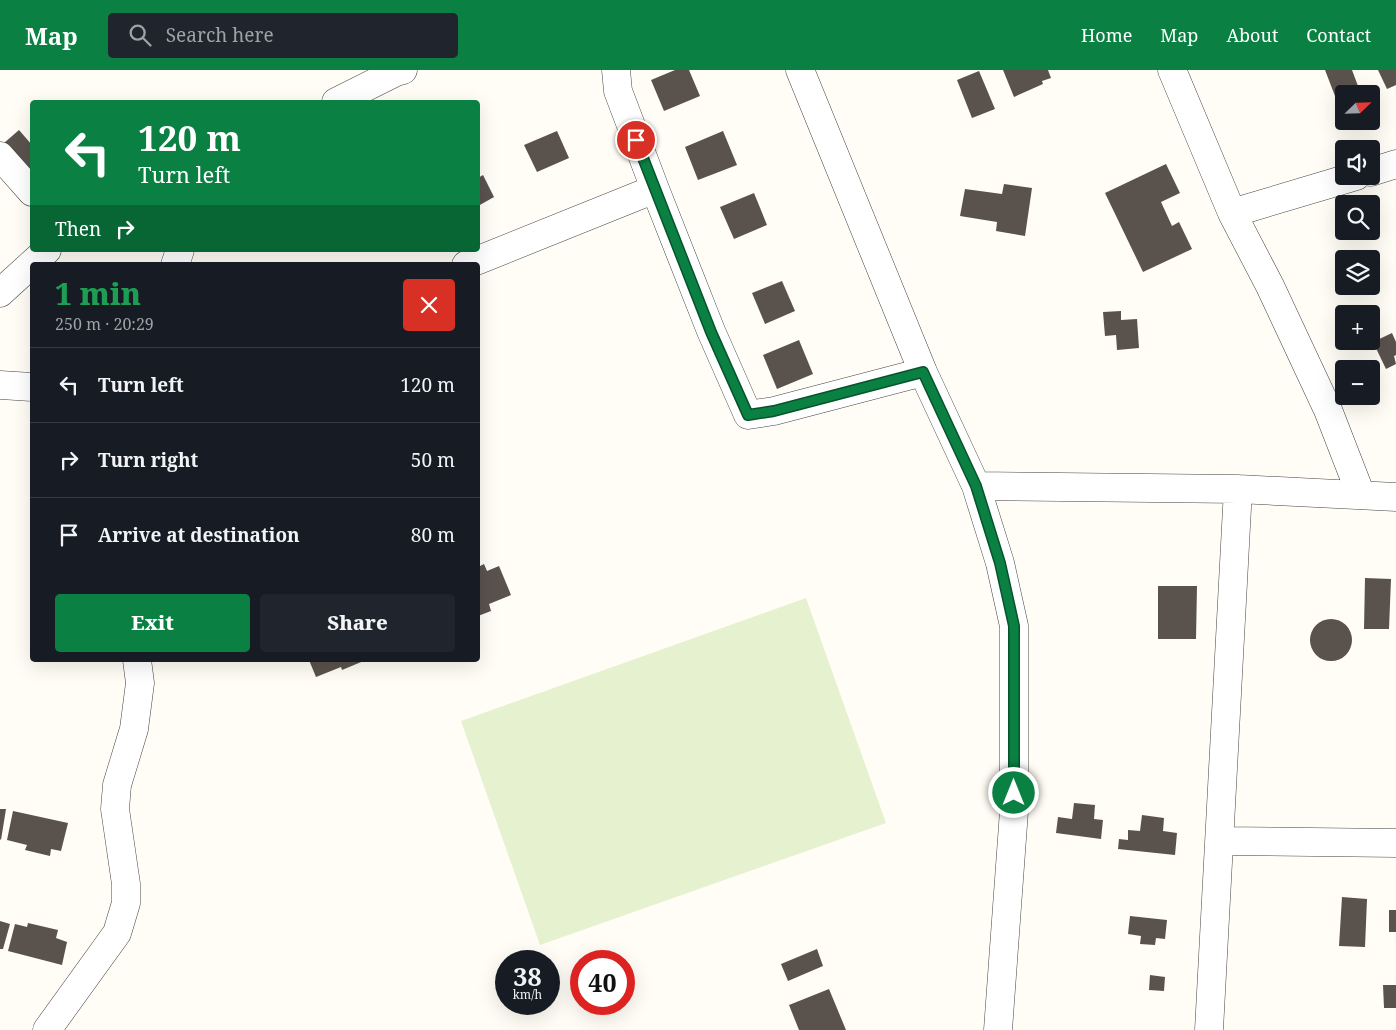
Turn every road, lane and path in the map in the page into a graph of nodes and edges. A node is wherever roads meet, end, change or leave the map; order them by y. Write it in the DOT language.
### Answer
graph roads {
  1 [pos="403,70"];
  2 [pos="616,70"];
  3 [pos="800,70"];
  4 [pos="1172,70"];
  5 [pos="340,100"];
  6 [pos="0,156"];
  7 [pos="1396,164"];
  8 [pos="1380,169"];
  9 [pos="1335,182"];
  10 [pos="655,189"];
  11 [pos="30,190"];
  12 [pos="1232,213"];
  13 [pos="45,252"];
  14 [pos="34,262"];
  15 [pos="473,262"];
  16 [pos="30,266"];
  17 [pos="0,293"];
  18 [pos="923,372"];
  19 [pos="0,385"];
  20 [pos="30,387"];
  21 [pos="976,486"];
  22 [pos="1238,490"];
  23 [pos="1361,495"];
  24 [pos="1396,497"];
  25 [pos="137,662"];
  26 [pos="1220,841"];
  27 [pos="1396,843"];
  28 [pos="47,1030"];
  29 [pos="998,1030"];
  30 [pos="1209,1030"];
  1 -- 5 [label="street"];
  2 -- 10 [label="street"];
  3 -- 18 [label="street"];
  4 -- 12 [label="street"];
  6 -- 11 [label="street"];
  7 -- 8 [label="street"];
  9 -- 12 [label="street"];
  10 -- 15 [label="street"];
  10 -- 18 [label="street"];
  12 -- 23 [label="street"];
  13 -- 14 [label="street"];
  16 -- 17 [label="street"];
  18 -- 21 [label="street"];
  19 -- 20 [label="street"];
  21 -- 22 [label="street"];
  21 -- 29 [label="street"];
  22 -- 23 [label="street"];
  22 -- 26 [label="street"];
  23 -- 24 [label="street"];
  25 -- 28 [label="street"];
  26 -- 27 [label="street"];
  26 -- 30 [label="street"];
}
